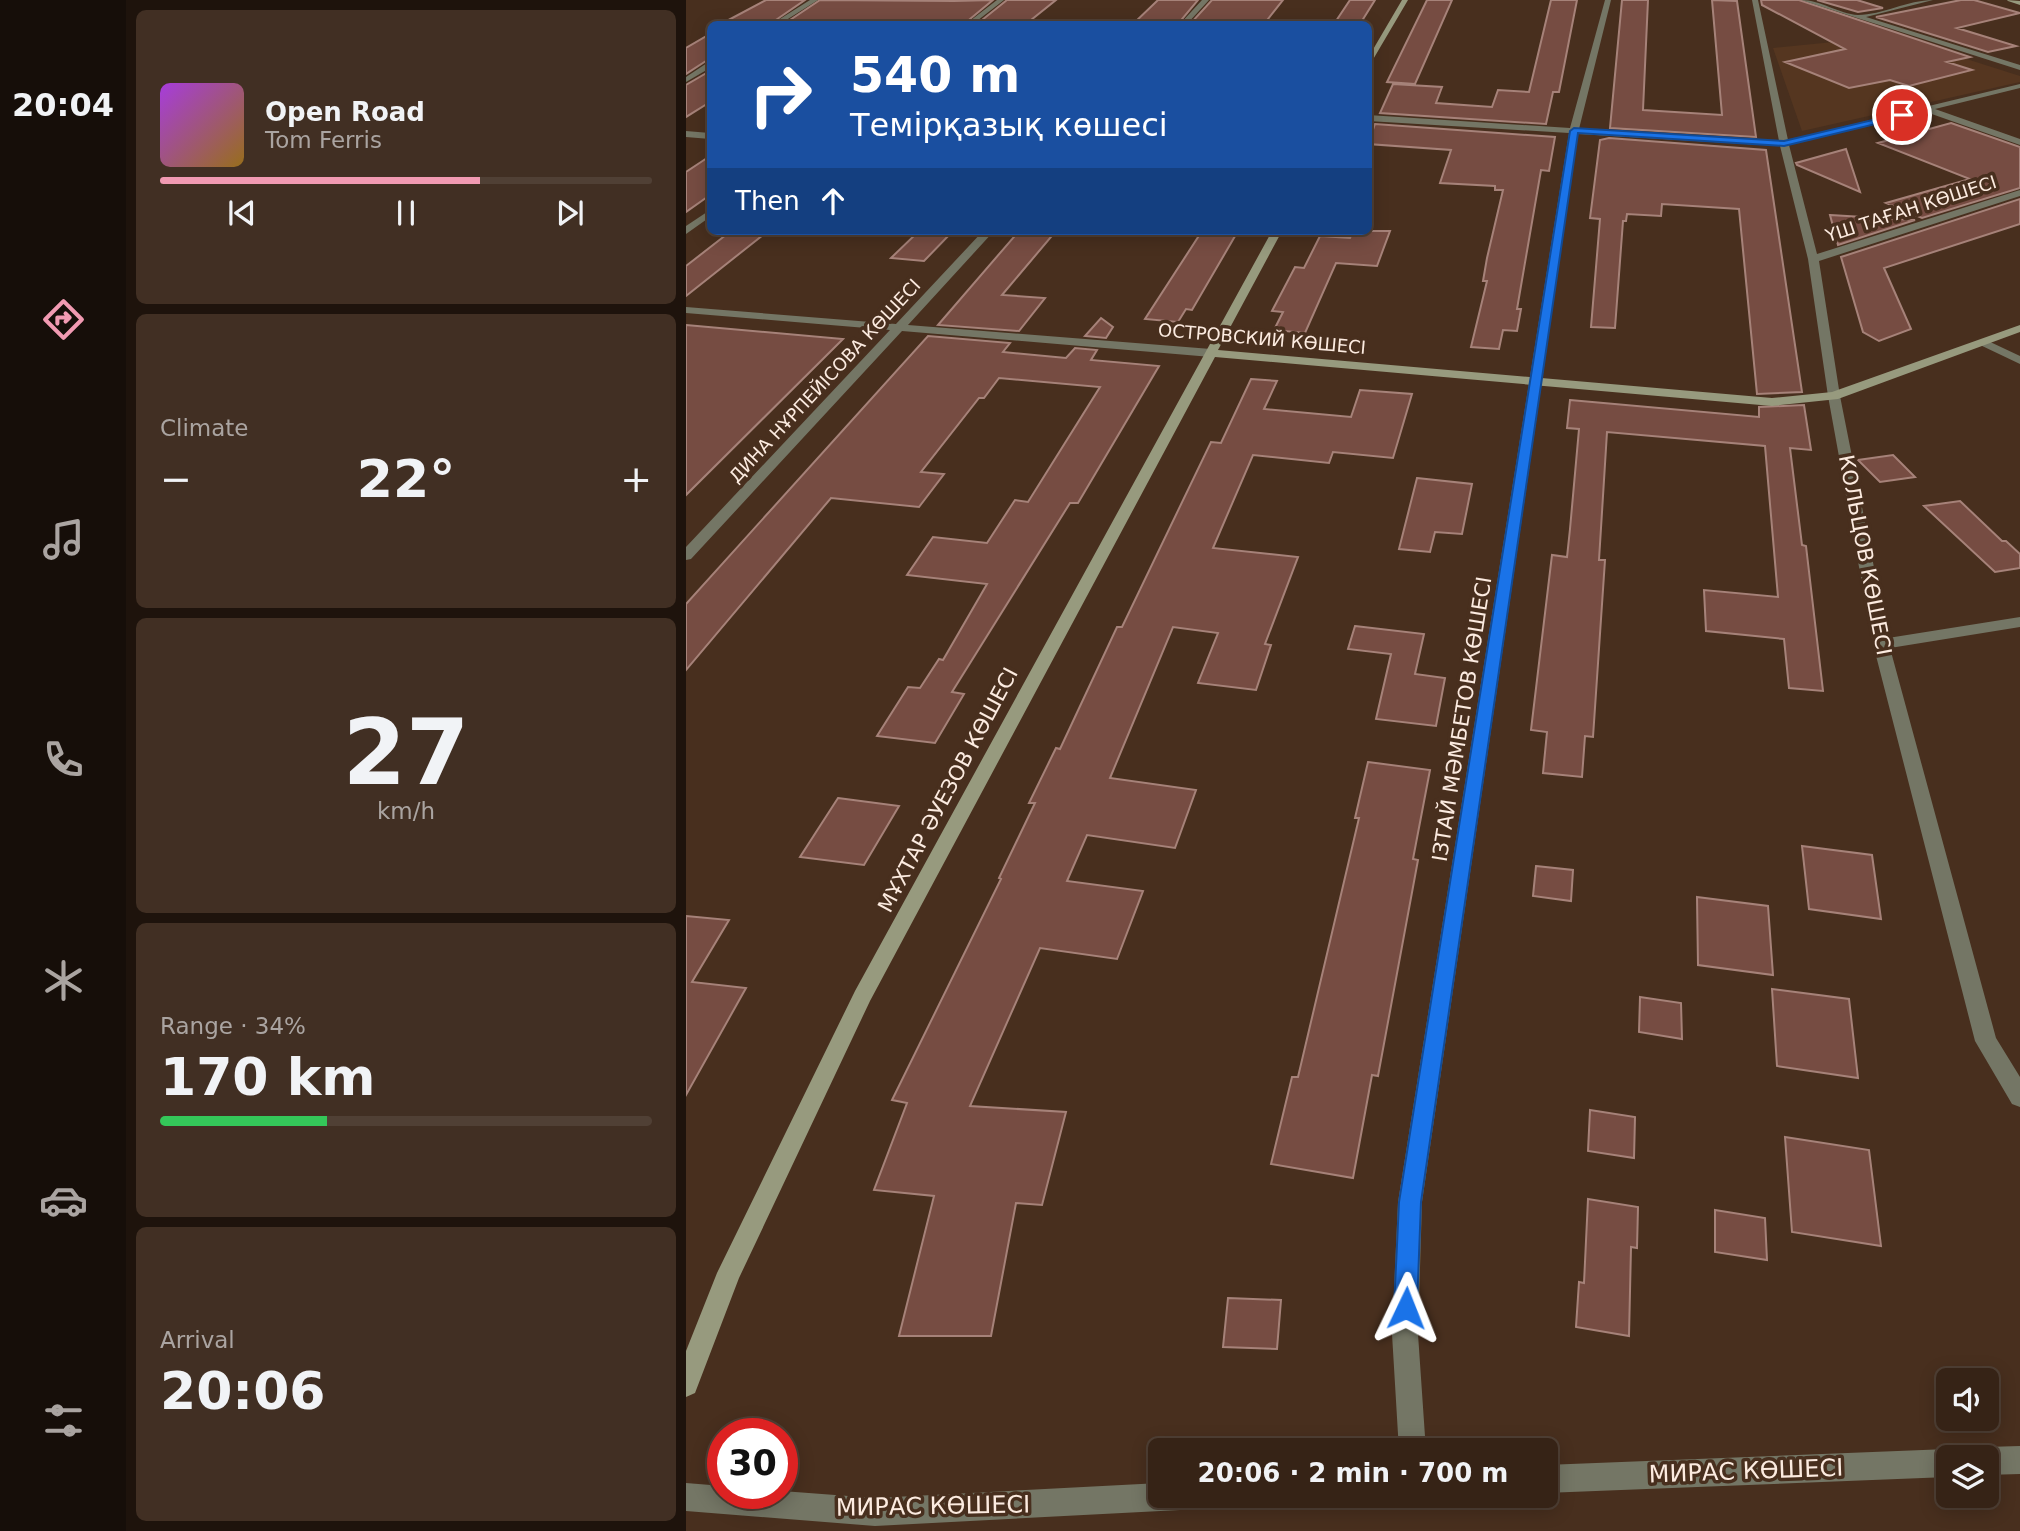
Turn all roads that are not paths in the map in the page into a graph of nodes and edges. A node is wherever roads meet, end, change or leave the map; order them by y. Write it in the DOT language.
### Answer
graph roads {
  1 [pos="815,0"];
  2 [pos="1001,0"];
  3 [pos="1206,0"];
  4 [pos="1405,0"];
  5 [pos="1608,0"];
  6 [pos="1755,0"];
  7 [pos="1804,0"];
  8 [pos="1930,0"];
  9 [pos="2010,0"];
  10 [pos="2020,3"];
  11 [pos="1857,17"];
  12 [pos="781,21"];
  13 [pos="973,21"];
  14 [pos="1186,21"];
  15 [pos="1372,59"];
  16 [pos="707,66"];
  17 [pos="2020,68"];
  18 [pos="691,74"];
  19 [pos="686,80"];
  20 [pos="2020,86"];
  21 [pos="1926,109"];
  22 [pos="1372,118"];
  23 [pos="1574,131"];
  24 [pos="686,134"];
  25 [pos="707,136"];
  26 [pos="2020,142"];
  27 [pos="1784,144"];
  28 [pos="2020,193"];
  29 [pos="707,215"];
  30 [pos="686,231"];
  31 [pos="985,235"];
  32 [pos="1275,235"];
  33 [pos="1814,258"];
  34 [pos="686,310"];
  35 [pos="899,327"];
  36 [pos="2020,328"];
  37 [pos="1983,342"];
  38 [pos="1211,353"];
  39 [pos="2020,359"];
  40 [pos="1537,379"];
  41 [pos="1834,397"];
  42 [pos="686,556"];
  43 [pos="2020,622"];
  44 [pos="1881,644"];
  45 [pos="2020,1097"];
  46 [pos="686,1384"];
  47 [pos="1412,1438"];
  48 [pos="2020,1460"];
  49 [pos="1999,1461"];
  50 [pos="1936,1463"];
  51 [pos="1558,1478"];
  52 [pos="686,1497"];
  53 [pos="1148,1498"];
  1 -- 12 [label="street"];
  2 -- 13 [label="street"];
  3 -- 14 [label="street"];
  4 -- 15 [label="street"];
  5 -- 23 [label="street, ІЗТАЙ МӘМБЕТОВ КӨШЕСІ"];
  6 -- 27 [label="street, КОЛЬЦОВ КӨШЕСІ"];
  7 -- 11 [label="street"];
  8 -- 11 [label="street"];
  9 -- 10 [label="street"];
  11 -- 17 [label="street"];
  16 -- 18 [label="street"];
  18 -- 19 [label="street"];
  20 -- 21 [label="street"];
  21 -- 26 [label="street"];
  21 -- 27 [label="street"];
  22 -- 23 [label="street"];
  23 -- 27 [label="street"];
  23 -- 40 [label="street, ІЗТАЙ МӘМБЕТОВ КӨШЕСІ"];
  24 -- 25 [label="street"];
  27 -- 33 [label="street, КОЛЬЦОВ КӨШЕСІ"];
  28 -- 33 [label="street, ҮШ ТАҒАН КӨШЕСІ"];
  29 -- 30 [label="street"];
  31 -- 35 [label="street, ДИНА НҰРПЕЙІСОВА КӨШЕСІ"];
  32 -- 38 [label="street, МҰХТАР ӘУЕЗОВ КӨШЕСІ"];
  33 -- 41 [label="street, КОЛЬЦОВ КӨШЕСІ"];
  34 -- 35 [label="street, ОСТРОВСКИЙ КӨШЕСІ"];
  35 -- 38 [label="street, ОСТРОВСКИЙ КӨШЕСІ"];
  35 -- 42 [label="street, ДИНА НҰРПЕЙІСОВА КӨШЕСІ"];
  36 -- 37 [label="street, ОСТРОВСКИЙ КӨШЕСІ"];
  37 -- 39 [label="street"];
  37 -- 41 [label="street, ОСТРОВСКИЙ КӨШЕСІ"];
  38 -- 40 [label="street, ОСТРОВСКИЙ КӨШЕСІ"];
  38 -- 46 [label="street, МҰХТАР ӘУЕЗОВ КӨШЕСІ"];
  40 -- 41 [label="street, ОСТРОВСКИЙ КӨШЕСІ"];
  40 -- 47 [label="street, ІЗТАЙ МӘМБЕТОВ КӨШЕСІ"];
  41 -- 44 [label="street, КОЛЬЦОВ КӨШЕСІ"];
  43 -- 44 [label="street"];
  44 -- 45 [label="street, КОЛЬЦОВ КӨШЕСІ"];
  48 -- 49 [label="street"];
  50 -- 51 [label="street, МИРАС КӨШЕСІ"];
  52 -- 53 [label="street, МИРАС КӨШЕСІ"];
}
